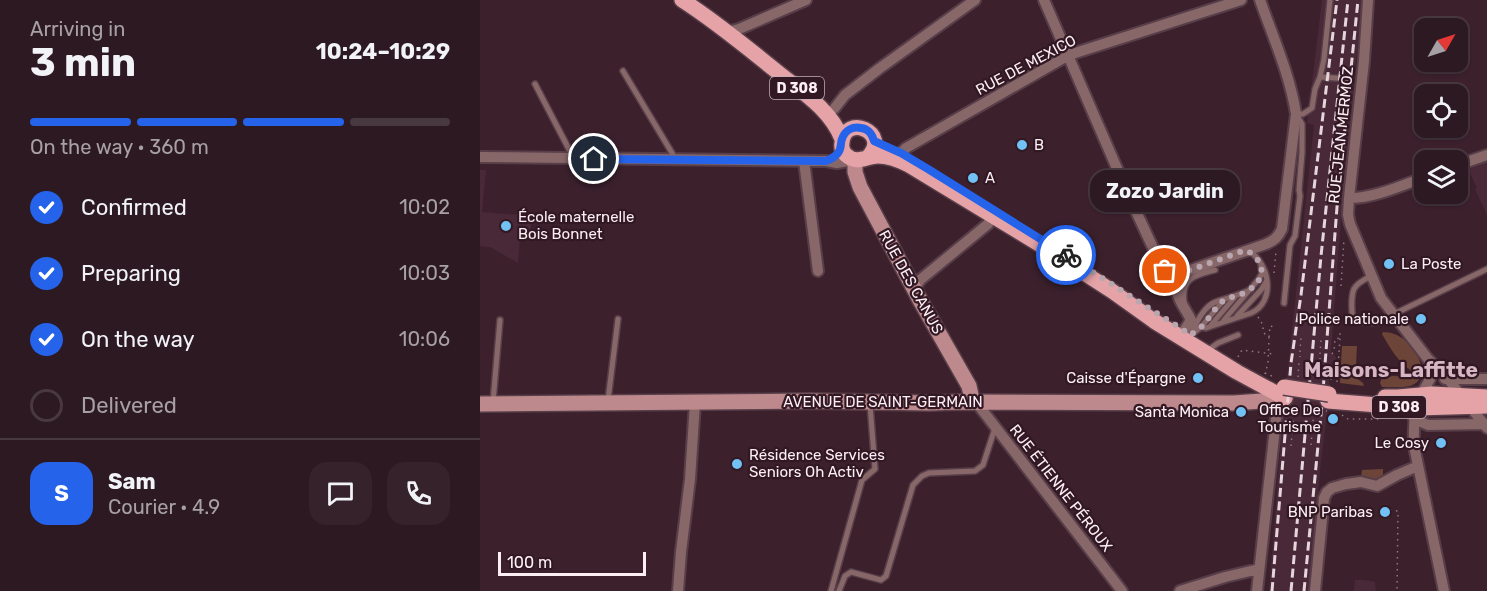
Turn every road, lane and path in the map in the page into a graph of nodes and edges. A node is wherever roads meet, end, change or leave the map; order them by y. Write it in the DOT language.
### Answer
graph roads {
  1 [pos="682,0"];
  2 [pos="688,0"];
  3 [pos="806,0"];
  4 [pos="975,0"];
  5 [pos="1044,0"];
  6 [pos="1242,0"];
  7 [pos="1260,0"];
  8 [pos="1330,0"];
  9 [pos="1368,0"];
  10 [pos="705,15"];
  11 [pos="727,32"];
  12 [pos="744,45"];
  13 [pos="1068,56"];
  14 [pos="623,71"];
  15 [pos="1320,77"];
  16 [pos="1350,79"];
  17 [pos="535,84"];
  18 [pos="834,109"];
  19 [pos="1296,114"];
  20 [pos="845,138"];
  21 [pos="874,141"];
  22 [pos="901,153"];
  23 [pos="1487,156"];
  24 [pos="480,157"];
  25 [pos="574,158"];
  26 [pos="676,159"];
  27 [pos="859,159"];
  28 [pos="804,161"];
  29 [pos="826,161"];
  30 [pos="1468,162"];
  31 [pos="1414,181"];
  32 [pos="1349,198"];
  33 [pos="993,216"];
  34 [pos="1039,237"];
  35 [pos="1344,240"];
  36 [pos="1246,250"];
  37 [pos="1261,263"];
  38 [pos="1487,269"];
  39 [pos="1215,270"];
  40 [pos="818,271"];
  41 [pos="1179,274"];
  42 [pos="1371,276"];
  43 [pos="1267,280"];
  44 [pos="1341,286"];
  45 [pos="915,288"];
  46 [pos="1250,290"];
  47 [pos="1235,297"];
  48 [pos="1224,300"];
  49 [pos="1284,303"];
  50 [pos="1185,309"];
  51 [pos="1394,316"];
  52 [pos="1236,317"];
  53 [pos="618,319"];
  54 [pos="500,320"];
  55 [pos="1223,321"];
  56 [pos="1260,322"];
  57 [pos="1158,324"];
  58 [pos="1211,325"];
  59 [pos="1263,325"];
  60 [pos="1340,329"];
  61 [pos="1238,335"];
  62 [pos="1301,337"];
  63 [pos="1197,338"];
  64 [pos="1269,338"];
  65 [pos="1340,338"];
  66 [pos="1321,339"];
  67 [pos="1300,352"];
  68 [pos="1268,354"];
  69 [pos="1275,354"];
  70 [pos="1320,354"];
  71 [pos="1332,354"];
  72 [pos="1237,358"];
  73 [pos="1428,359"];
  74 [pos="1299,362"];
  75 [pos="1320,364"];
  76 [pos="1331,366"];
  77 [pos="1263,379"];
  78 [pos="1448,380"];
  79 [pos="1487,380"];
  80 [pos="1328,393"];
  81 [pos="1487,397"];
  82 [pos="1289,398"];
  83 [pos="1429,401"];
  84 [pos="1466,401"];
  85 [pos="608,402"];
  86 [pos="870,402"];
  87 [pos="972,402"];
  88 [pos="695,403"];
  89 [pos="486,404"];
  90 [pos="1487,406"];
  91 [pos="1314,410"];
  92 [pos="1342,415"];
  93 [pos="1390,418"];
  94 [pos="1486,425"];
  95 [pos="995,428"];
  96 [pos="1311,445"];
  97 [pos="1291,446"];
  98 [pos="1418,466"];
  99 [pos="1390,510"];
  100 [pos="1259,569"];
  101 [pos="678,591"];
  102 [pos="831,591"];
  103 [pos="839,591"];
  104 [pos="1122,591"];
  105 [pos="1180,591"];
  106 [pos="1257,591"];
  107 [pos="1315,591"];
  108 [pos="1397,591"];
  109 [pos="1444,591"];
  1 -- 10 [label="main road, D 308"];
  2 -- 10 [label="main road, D 308"];
  3 -- 11 [label="street"];
  4 -- 18 [label="street"];
  5 -- 13 [label="street"];
  6 -- 13 [label="street, RUE DE MEXICO"];
  7 -- 19 [label="street"];
  8 -- 15 [label="lane"];
  9 -- 32 [label="street, RUE JEAN MERMOZ"];
  10 -- 11 [label="main road, D 308"];
  11 -- 12 [label="main road, D 308"];
  12 -- 18 [label="main road, D 308"];
  12 -- 20 [label="main road, D 308"];
  13 -- 22 [label="street, RUE DE MEXICO"];
  13 -- 41 [label="street"];
  14 -- 26 [label="lane"];
  15 -- 16 [label="lane"];
  15 -- 19 [label="lane"];
  17 -- 25 [label="lane"];
  18 -- 20 [label="main road, D 308"];
  19 -- 36 [label="street"];
  19 -- 49 [label="lane"];
  20 -- 21 [label="main road"];
  20 -- 27 [label="main road"];
  20 -- 29 [label="street"];
  21 -- 22 [label="main road, D 308"];
  21 -- 27 [label="main road"];
  22 -- 34 [label="main road, D 308"];
  23 -- 30 [label="street"];
  24 -- 25 [label="street"];
  25 -- 26 [label="street"];
  26 -- 28 [label="street"];
  27 -- 29 [label="street"];
  27 -- 33 [label="main road, D 308"];
  27 -- 45 [label="main road, RUE DES CANUS"];
  28 -- 29 [label="street"];
  28 -- 40 [label="street"];
  31 -- 32 [label="street"];
  32 -- 42 [label="street, RUE JEAN MERMOZ"];
  33 -- 34 [label="street"];
  33 -- 45 [label="street"];
  33 -- 57 [label="main road, D 308"];
  34 -- 63 [label="main road, D 308"];
  35 -- 44 [label="path"];
  36 -- 37 [label="lane"];
  36 -- 41 [label="street"];
  37 -- 43 [label="lane"];
  37 -- 46 [label="lane"];
  38 -- 51 [label="lane"];
  39 -- 50 [label="lane"];
  41 -- 50 [label="street"];
  42 -- 51 [label="street, RUE JEAN MERMOZ"];
  42 -- 51 [label="lane"];
  43 -- 52 [label="lane"];
  43 -- 52 [label="lane"];
  45 -- 87 [label="main road, RUE DES CANUS"];
  46 -- 47 [label="lane"];
  46 -- 55 [label="lane"];
  47 -- 48 [label="lane"];
  47 -- 58 [label="lane"];
  48 -- 63 [label="lane"];
  48 -- 63 [label="lane"];
  50 -- 63 [label="street"];
  51 -- 73 [label="street, RUE JEAN MERMOZ"];
  52 -- 55 [label="lane"];
  53 -- 85 [label="lane"];
  54 -- 89 [label="lane"];
  55 -- 58 [label="lane"];
  56 -- 59 [label="path"];
  57 -- 63 [label="main road, D 308"];
  57 -- 63 [label="street"];
  58 -- 63 [label="lane"];
  59 -- 64 [label="path"];
  59 -- 64 [label="path"];
  60 -- 65 [label="path"];
  61 -- 63 [label="lane"];
  62 -- 67 [label="path"];
  63 -- 77 [label="main road, D 308"];
  63 -- 82 [label="main road, D 308"];
  64 -- 68 [label="path"];
  65 -- 71 [label="path"];
  65 -- 80 [label="path"];
  66 -- 70 [label="path"];
  68 -- 69 [label="path"];
  68 -- 72 [label="path"];
  68 -- 77 [label="path"];
  73 -- 78 [label="street, RUE JEAN MERMOZ"];
  73 -- 83 [label="street"];
  74 -- 82 [label="path"];
  75 -- 80 [label="path"];
  76 -- 80 [label="path"];
  77 -- 82 [label="main road, D 308"];
  78 -- 79 [label="street"];
  78 -- 83 [label="street"];
  78 -- 84 [label="street, RUE JEAN MERMOZ"];
  80 -- 82 [label="main road, D 308, bridge"];
  80 -- 83 [label="main road, D 308"];
  80 -- 91 [label="path, bridge"];
  81 -- 84 [label="main road, D 308"];
  82 -- 87 [label="main road, AVENUE DE SAINT-GERMAIN"];
  82 -- 91 [label="path, bridge"];
  82 -- 97 [label="path"];
  82 -- 100 [label="street"];
  83 -- 84 [label="main road, D 308"];
  83 -- 94 [label="street"];
  83 -- 98 [label="street"];
  84 -- 90 [label="main road, D 308"];
  84 -- 94 [label="street, RUE JEAN MERMOZ"];
  85 -- 88 [label="main road, AVENUE DE SAINT-GERMAIN"];
  85 -- 89 [label="main road, AVENUE DE SAINT-GERMAIN"];
  86 -- 87 [label="main road, AVENUE DE SAINT-GERMAIN"];
  86 -- 88 [label="main road, AVENUE DE SAINT-GERMAIN"];
  86 -- 102 [label="lane"];
  87 -- 95 [label="street, RUE ÉTIENNE PÉROUX"];
  88 -- 101 [label="street"];
  91 -- 96 [label="path"];
  92 -- 93 [label="path"];
  95 -- 103 [label="lane"];
  95 -- 104 [label="street, RUE ÉTIENNE PÉROUX"];
  98 -- 107 [label="street"];
  98 -- 109 [label="street"];
  99 -- 108 [label="path"];
  100 -- 105 [label="street"];
  100 -- 106 [label="street"];
}
